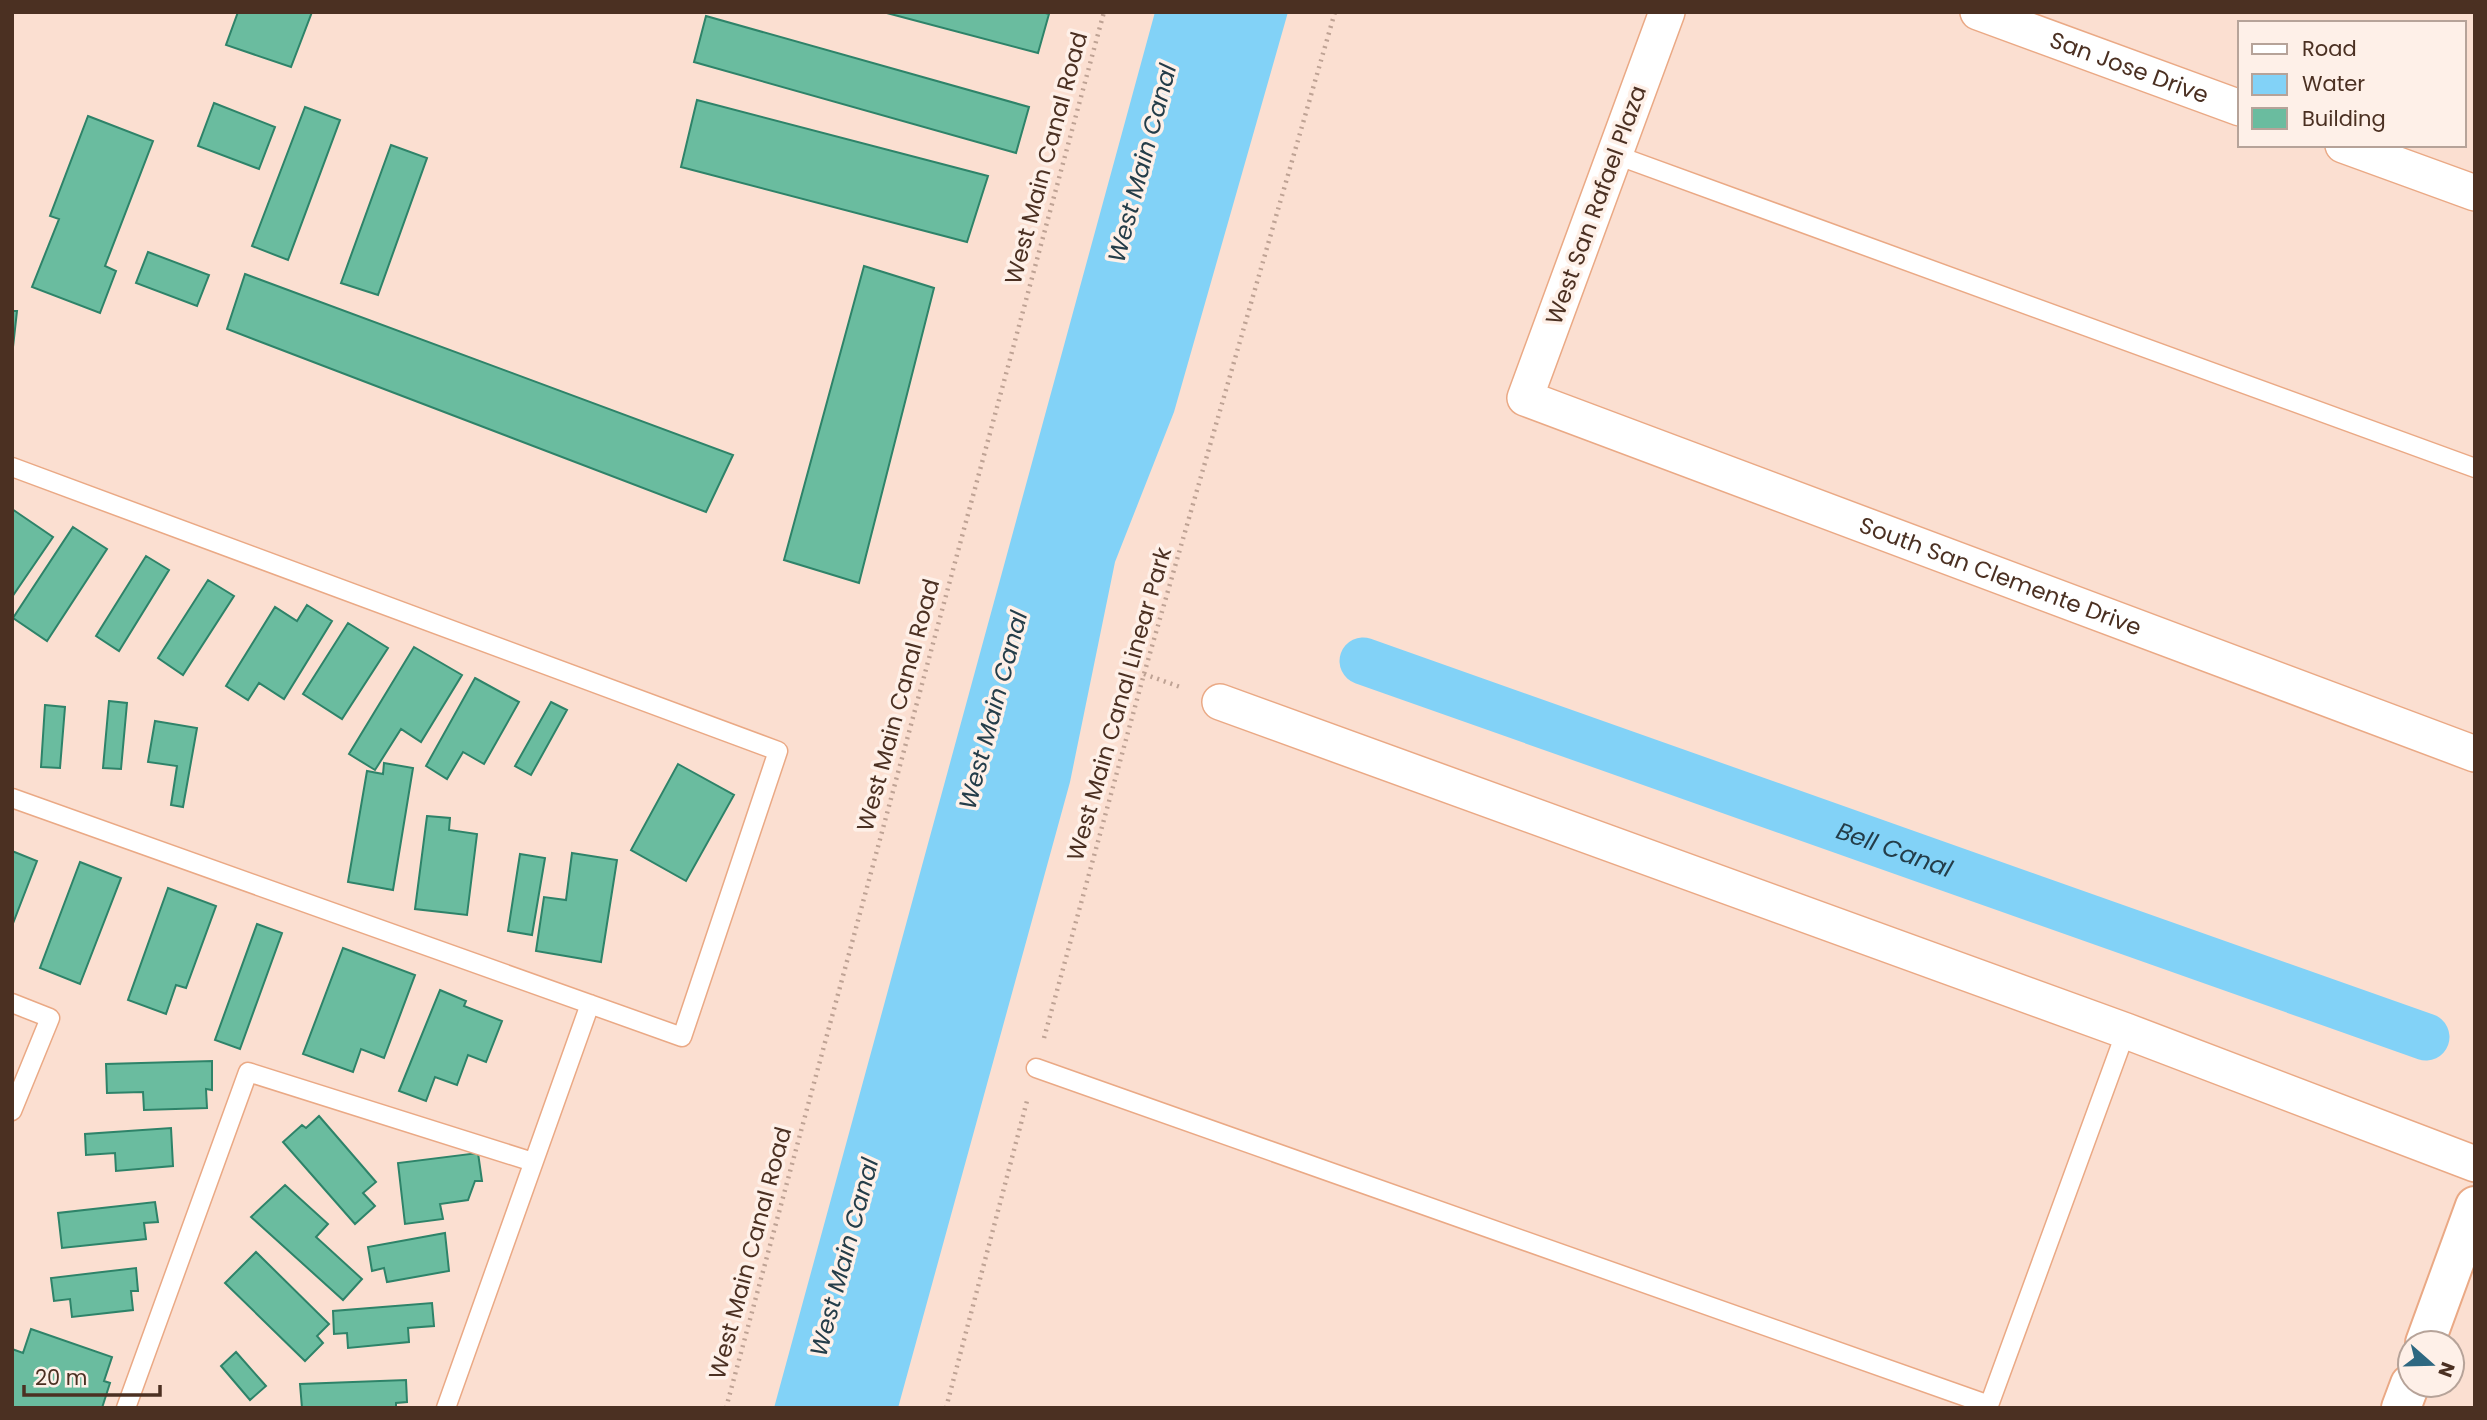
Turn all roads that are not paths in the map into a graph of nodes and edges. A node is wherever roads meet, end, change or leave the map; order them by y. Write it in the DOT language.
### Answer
graph roads {
  1 [pos="1667,12"];
  2 [pos="1978,12"];
  3 [pos="2238,107"];
  4 [pos="2348,147"];
  5 [pos="1616,155"];
  6 [pos="2475,193"];
  7 [pos="1525,398"];
  8 [pos="12,467"];
  9 [pos="2475,468"];
  10 [pos="1220,702"];
  11 [pos="2475,754"];
  12 [pos="12,798"];
  13 [pos="12,1003"];
  14 [pos="590,1004"];
  15 [pos="2126,1031"];
  16 [pos="1036,1068"];
  17 [pos="12,1111"];
  18 [pos="534,1163"];
  19 [pos="2475,1164"];
  20 [pos="2475,1206"];
  21 [pos="2430,1329"];
  22 [pos="1989,1406"];
  23 [pos="127,1408"];
  24 [pos="446,1408"];
  1 -- 5 [label="street, West San Rafael Plaza"];
  2 -- 3 [label="street, San Jose Drive"];
  4 -- 6 [label="street"];
  5 -- 7 [label="street, West San Rafael Plaza"];
  5 -- 9 [label="lane"];
  7 -- 11 [label="street, South San Clemente Drive"];
  8 -- 14 [label="lane"];
  10 -- 15 [label="street"];
  12 -- 14 [label="lane"];
  13 -- 17 [label="lane"];
  14 -- 18 [label="lane"];
  15 -- 19 [label="street"];
  15 -- 22 [label="lane"];
  16 -- 22 [label="lane"];
  18 -- 23 [label="lane"];
  18 -- 24 [label="lane"];
  20 -- 21 [label="main road"];
}
